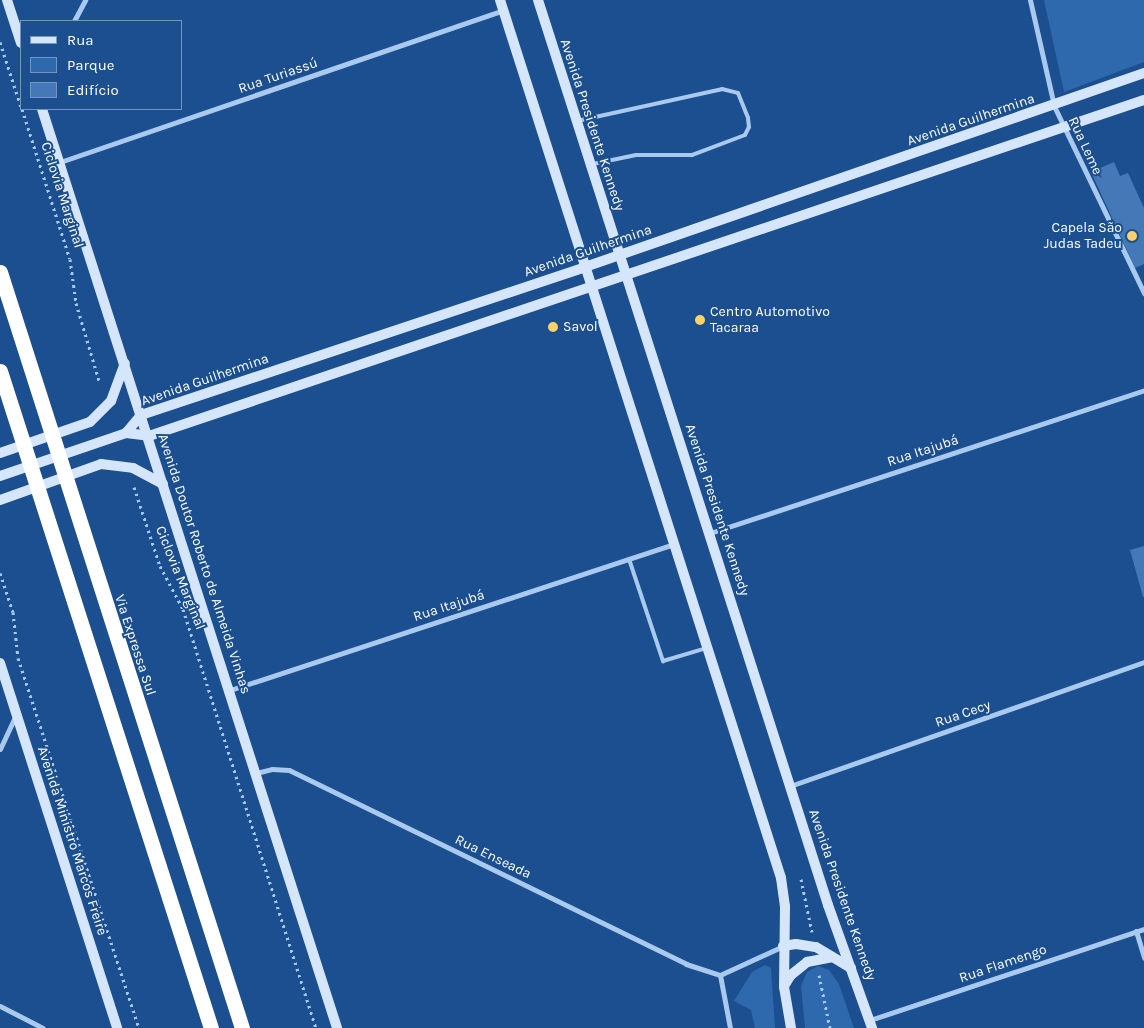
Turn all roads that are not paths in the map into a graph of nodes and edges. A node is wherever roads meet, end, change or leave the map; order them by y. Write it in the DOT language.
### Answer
graph roads {
  1 [pos="7,0"];
  2 [pos="85,0"];
  3 [pos="538,0"];
  4 [pos="1030,0"];
  5 [pos="502,5"];
  6 [pos="75,20"];
  7 [pos="20,40"];
  8 [pos="1144,73"];
  9 [pos="1144,100"];
  10 [pos="1054,106"];
  11 [pos="42,110"];
  12 [pos="577,121"];
  13 [pos="1064,127"];
  14 [pos="60,162"];
  15 [pos="590,165"];
  16 [pos="619,255"];
  17 [pos="586,266"];
  18 [pos="0,272"];
  19 [pos="626,275"];
  20 [pos="592,286"];
  21 [pos="1144,293"];
  22 [pos="125,363"];
  23 [pos="0,371"];
  24 [pos="1144,390"];
  25 [pos="142,415"];
  26 [pos="126,434"];
  27 [pos="149,436"];
  28 [pos="0,453"];
  29 [pos="0,476"];
  30 [pos="163,484"];
  31 [pos="0,500"];
  32 [pos="710,533"];
  33 [pos="674,544"];
  34 [pos="629,559"];
  35 [pos="707,648"];
  36 [pos="1144,662"];
  37 [pos="0,663"];
  38 [pos="230,690"];
  39 [pos="17,715"];
  40 [pos="0,749"];
  41 [pos="256,773"];
  42 [pos="790,786"];
  43 [pos="1144,929"];
  44 [pos="1136,932"];
  45 [pos="783,946"];
  46 [pos="832,957"];
  47 [pos="1144,958"];
  48 [pos="852,968"];
  49 [pos="720,975"];
  50 [pos="784,987"];
  51 [pos="0,1006"];
  52 [pos="871,1024"];
  53 [pos="43,1028"];
  54 [pos="117,1028"];
  55 [pos="211,1028"];
  56 [pos="242,1028"];
  57 [pos="337,1028"];
  58 [pos="730,1028"];
  59 [pos="791,1028"];
  1 -- 7 [label="main road"];
  2 -- 6 [label="street"];
  3 -- 12 [label="main road, Avenida Presidente Kennedy"];
  4 -- 10 [label="street, Rua Leme"];
  5 -- 14 [label="street, Rua Turiassú"];
  5 -- 17 [label="main road"];
  8 -- 10 [label="main road, Avenida Guilhermina"];
  9 -- 13 [label="main road"];
  10 -- 13 [label="street, Rua Leme"];
  10 -- 16 [label="main road, Avenida Guilhermina"];
  11 -- 14 [label="main road, Avenida Doutor Roberto de Almeida Vinhas"];
  12 -- 15 [label="main road, Avenida Presidente Kennedy"];
  12 -- 15 [label="lane"];
  13 -- 19 [label="main road"];
  13 -- 21 [label="street, Rua Leme"];
  14 -- 22 [label="main road, Avenida Doutor Roberto de Almeida Vinhas"];
  15 -- 16 [label="main road, Avenida Presidente Kennedy"];
  16 -- 17 [label="main road, Avenida Guilhermina"];
  16 -- 19 [label="main road, Avenida Presidente Kennedy"];
  17 -- 20 [label="main road"];
  17 -- 25 [label="main road, Avenida Guilhermina"];
  18 -- 56 [label="highway, Via Expressa Sul"];
  19 -- 20 [label="main road"];
  19 -- 32 [label="main road, Avenida Presidente Kennedy"];
  20 -- 27 [label="main road"];
  20 -- 33 [label="main road"];
  22 -- 25 [label="main road, Avenida Doutor Roberto de Almeida Vinhas"];
  22 -- 28 [label="main road"];
  23 -- 55 [label="highway"];
  24 -- 32 [label="street, Rua Itajubá"];
  25 -- 26 [label="main road, Avenida Guilhermina"];
  25 -- 27 [label="main road, Avenida Doutor Roberto de Almeida Vinhas"];
  26 -- 27 [label="main road"];
  26 -- 29 [label="main road"];
  27 -- 30 [label="main road, Avenida Doutor Roberto de Almeida Vinhas"];
  30 -- 31 [label="main road"];
  30 -- 38 [label="main road, Avenida Doutor Roberto de Almeida Vinhas"];
  32 -- 42 [label="main road, Avenida Presidente Kennedy"];
  33 -- 34 [label="street, Rua Itajubá"];
  33 -- 35 [label="main road"];
  34 -- 35 [label="lane"];
  34 -- 38 [label="street, Rua Itajubá"];
  35 -- 45 [label="main road"];
  36 -- 42 [label="street, Rua Cecy"];
  37 -- 39 [label="main road, Avenida Ministro Marcos Freire"];
  38 -- 41 [label="main road, Avenida Doutor Roberto de Almeida Vinhas"];
  39 -- 40 [label="street"];
  39 -- 54 [label="main road, Avenida Ministro Marcos Freire"];
  41 -- 49 [label="street, Rua Enseada"];
  41 -- 57 [label="main road, Avenida Doutor Roberto de Almeida Vinhas"];
  42 -- 48 [label="main road, Avenida Presidente Kennedy"];
  43 -- 44 [label="street, Rua Flamengo"];
  44 -- 47 [label="street"];
  44 -- 52 [label="street, Rua Flamengo"];
  45 -- 46 [label="main road"];
  45 -- 49 [label="street"];
  45 -- 50 [label="main road"];
  46 -- 48 [label="main road"];
  46 -- 50 [label="main road"];
  48 -- 52 [label="main road, Avenida Presidente Kennedy"];
  49 -- 58 [label="street"];
  50 -- 59 [label="main road"];
  51 -- 53 [label="street"];
}
